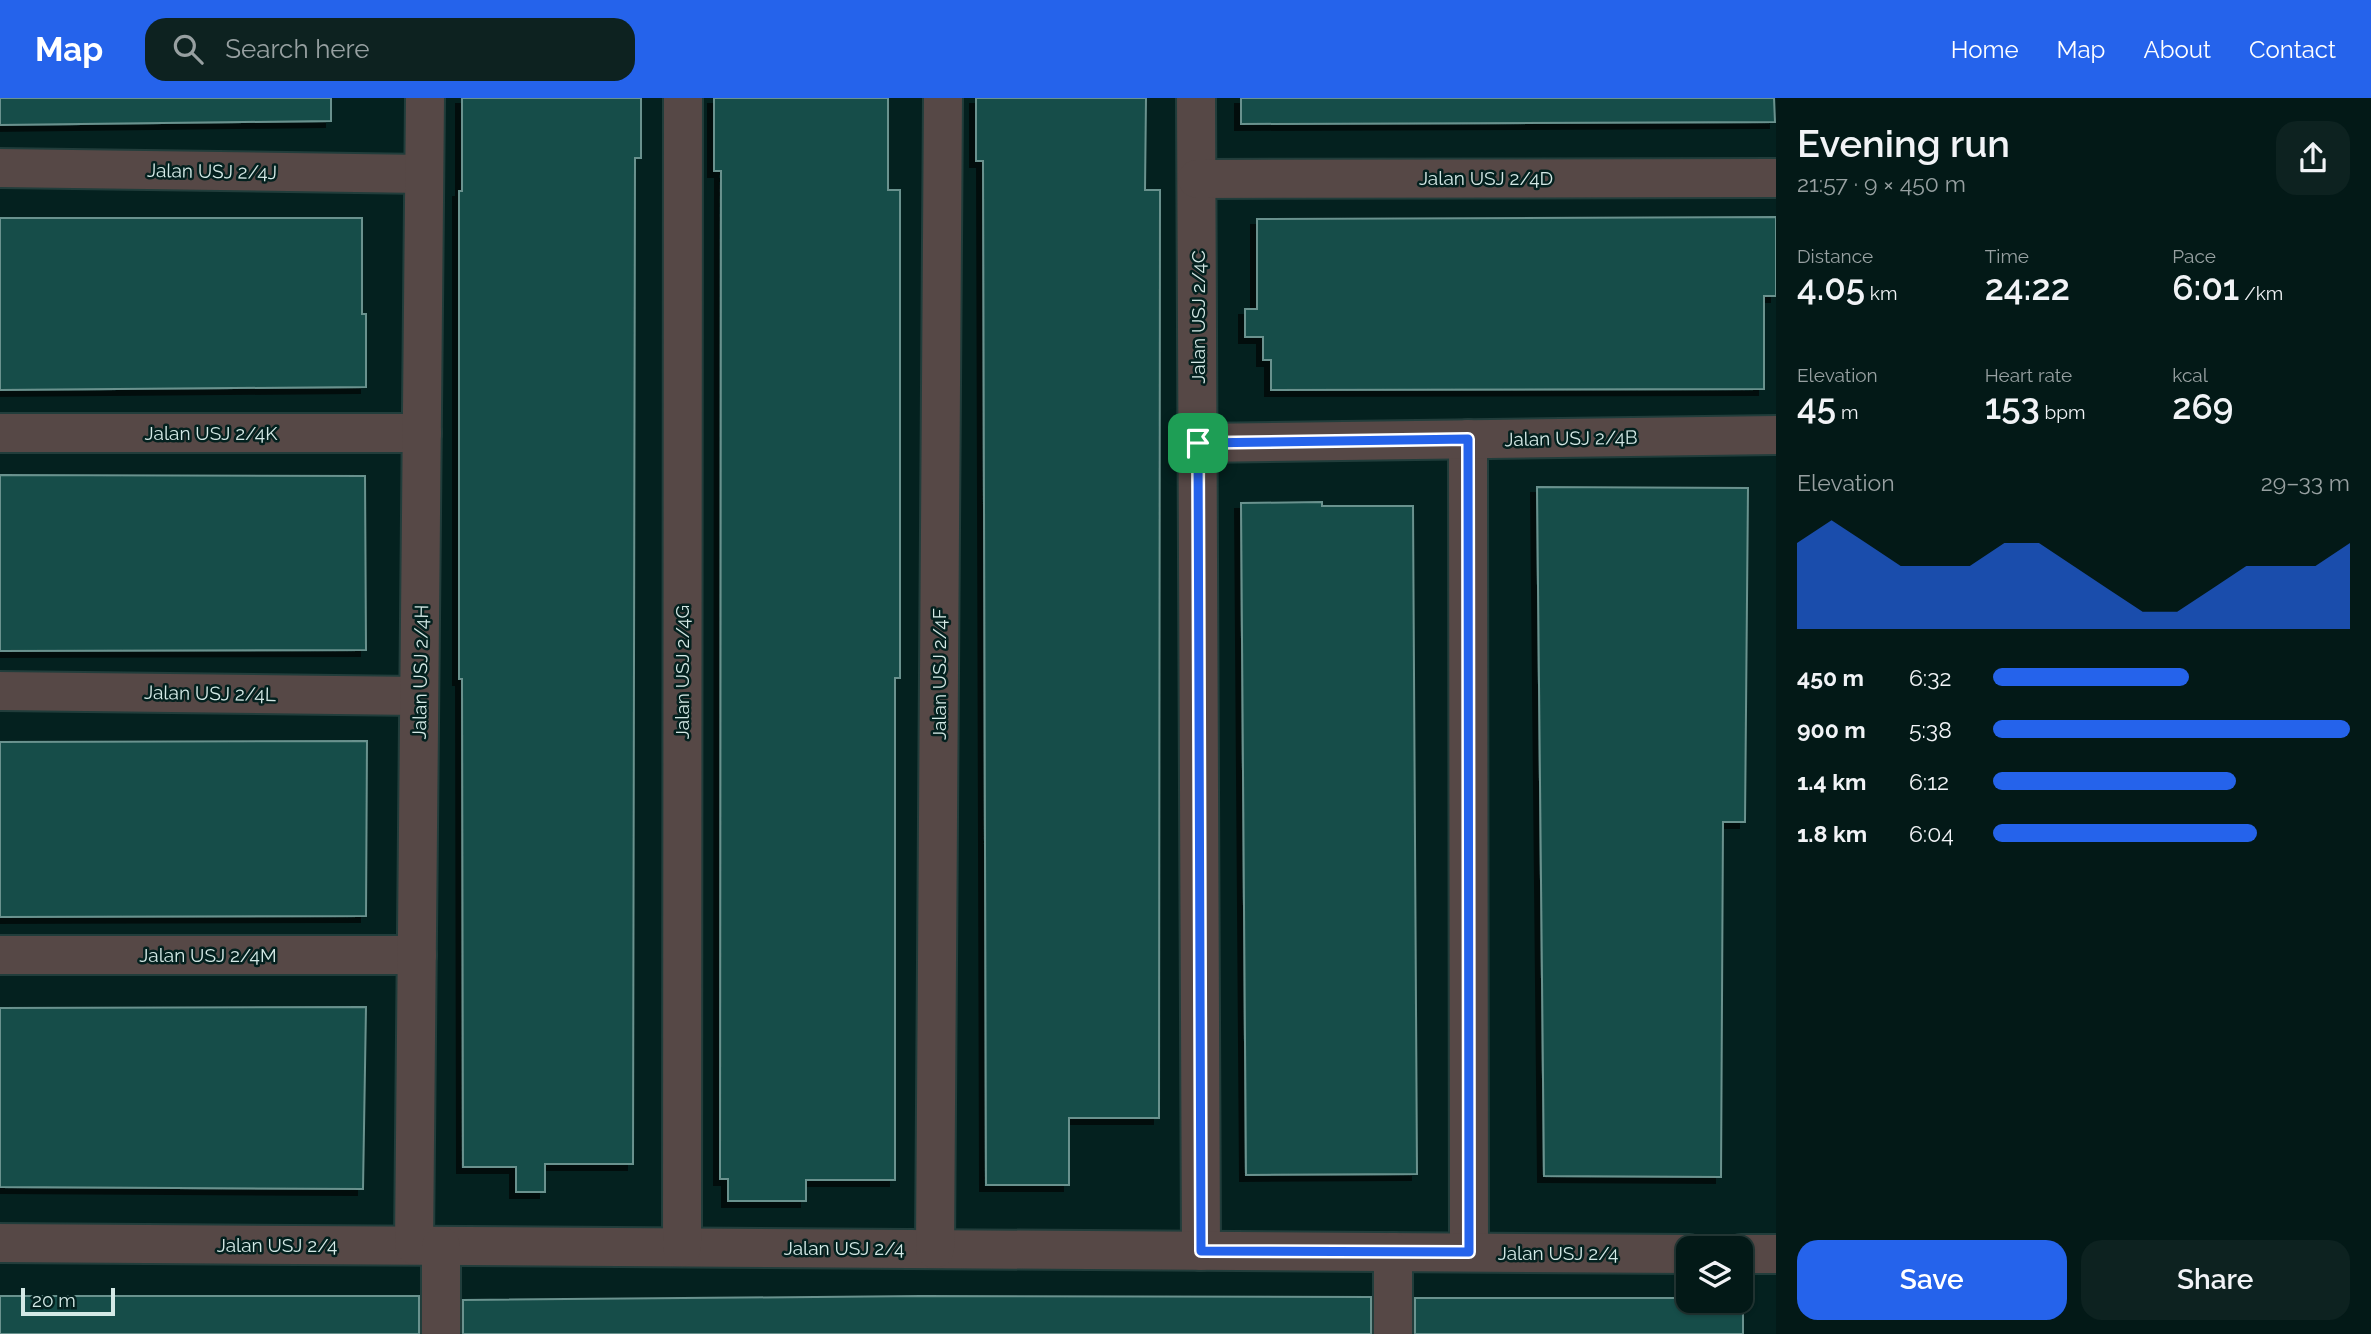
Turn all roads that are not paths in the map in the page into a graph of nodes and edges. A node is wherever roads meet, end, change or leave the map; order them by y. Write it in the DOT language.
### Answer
graph roads {
  1 [pos="425,98"];
  2 [pos="683,98"];
  3 [pos="943,98"];
  4 [pos="1196,98"];
  5 [pos="0,168"];
  6 [pos="424,174"];
  7 [pos="1197,178"];
  8 [pos="1776,178"];
  9 [pos="0,433"];
  10 [pos="422,433"];
  11 [pos="1776,435"];
  12 [pos="1468,439"];
  13 [pos="1198,443"];
  14 [pos="0,691"];
  15 [pos="419,695"];
  16 [pos="0,955"];
  17 [pos="417,955"];
  18 [pos="0,1243"];
  19 [pos="428,1246"];
  20 [pos="682,1247"];
  21 [pos="935,1249"];
  22 [pos="1201,1251"];
  23 [pos="1393,1252"];
  24 [pos="1469,1252"];
  25 [pos="1676,1254"];
  26 [pos="1753,1254"];
  27 [pos="1776,1254"];
  28 [pos="441,1334"];
  29 [pos="1393,1334"];
  1 -- 6 [label="street, Jalan USJ 2/4H"];
  2 -- 20 [label="street, Jalan USJ 2/4G"];
  3 -- 21 [label="street, Jalan USJ 2/4F"];
  4 -- 7 [label="street, Jalan USJ 2/4C"];
  5 -- 6 [label="street, Jalan USJ 2/4J"];
  6 -- 10 [label="street, Jalan USJ 2/4H"];
  7 -- 8 [label="street, Jalan USJ 2/4D"];
  7 -- 13 [label="street, Jalan USJ 2/4C"];
  9 -- 10 [label="street, Jalan USJ 2/4K"];
  10 -- 15 [label="street, Jalan USJ 2/4H"];
  11 -- 12 [label="street, Jalan USJ 2/4B"];
  12 -- 13 [label="street, Jalan USJ 2/4B"];
  12 -- 24 [label="street"];
  13 -- 22 [label="street, Jalan USJ 2/4C"];
  14 -- 15 [label="street, Jalan USJ 2/4L"];
  15 -- 17 [label="street, Jalan USJ 2/4H"];
  16 -- 17 [label="street, Jalan USJ 2/4M"];
  17 -- 19 [label="street, Jalan USJ 2/4H"];
  18 -- 19 [label="street, Jalan USJ 2/4"];
  19 -- 20 [label="street, Jalan USJ 2/4"];
  19 -- 28 [label="street, Jalan USJ 2/4H"];
  20 -- 21 [label="street, Jalan USJ 2/4"];
  21 -- 22 [label="street, Jalan USJ 2/4"];
  22 -- 23 [label="street, Jalan USJ 2/4"];
  23 -- 24 [label="street, Jalan USJ 2/4"];
  23 -- 29 [label="street"];
  24 -- 25 [label="street, Jalan USJ 2/4"];
  26 -- 27 [label="street"];
}
